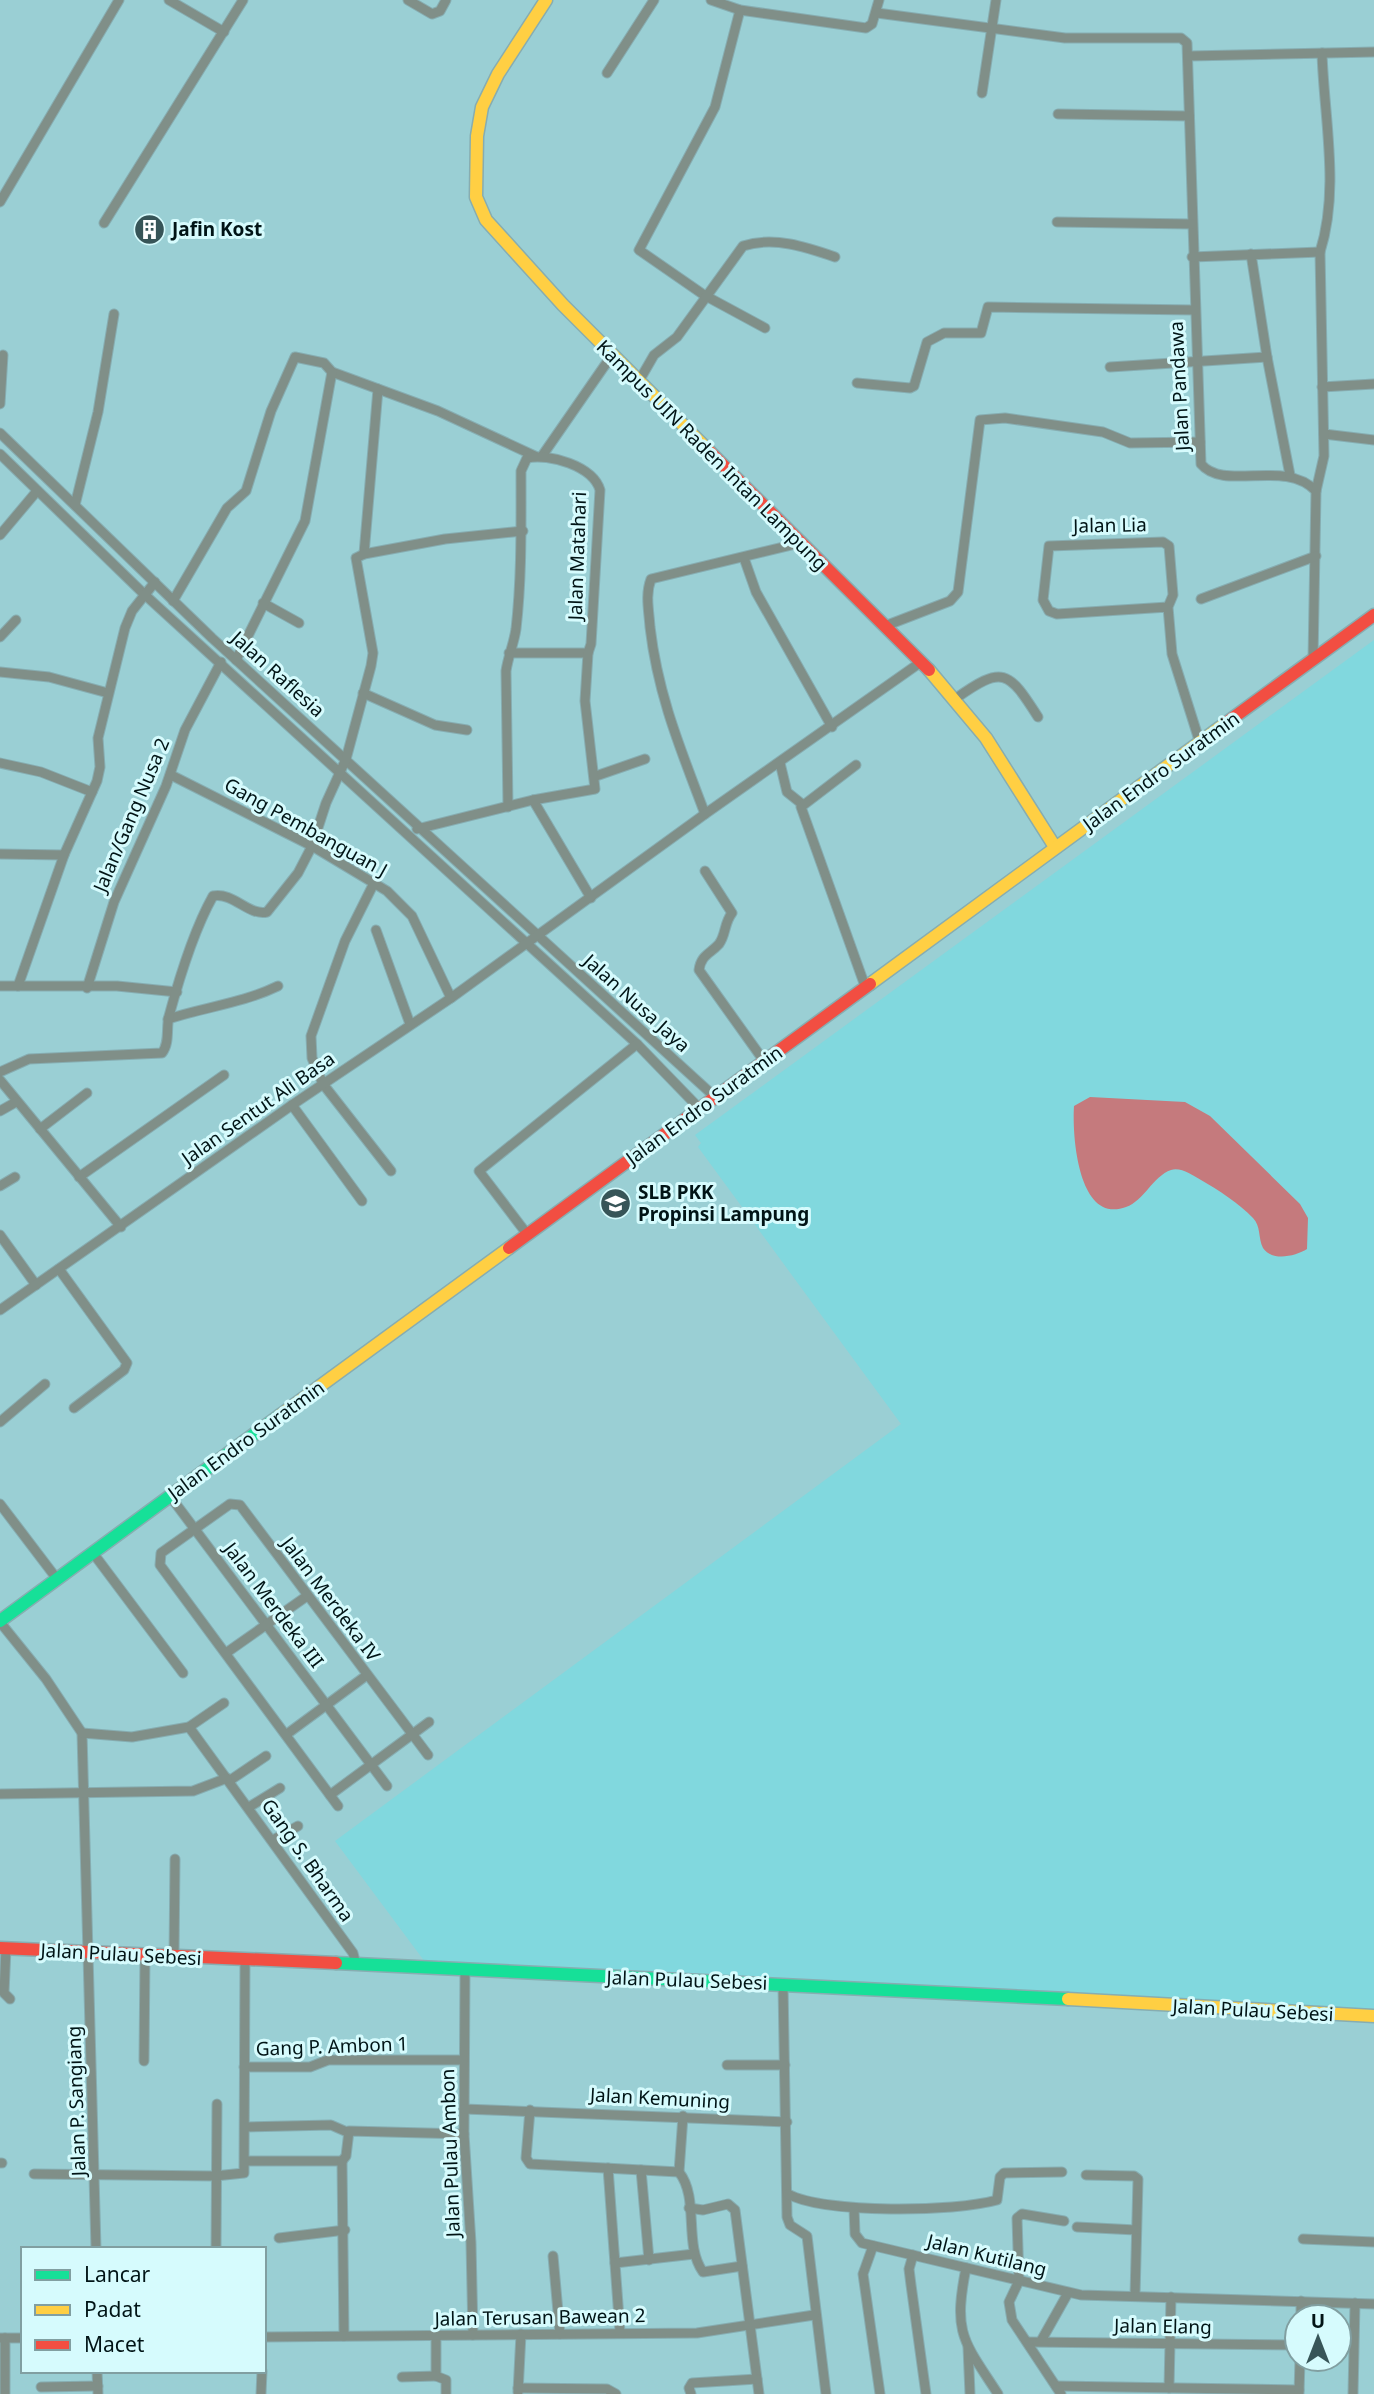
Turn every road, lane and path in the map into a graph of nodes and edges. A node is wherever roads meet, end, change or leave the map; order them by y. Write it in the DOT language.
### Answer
graph roads {
  1 [pos="119,0"];
  2 [pos="169,0"];
  3 [pos="243,0"];
  4 [pos="408,0"];
  5 [pos="446,0"];
  6 [pos="546,0"];
  7 [pos="654,0"];
  8 [pos="711,0"];
  9 [pos="879,0"];
  10 [pos="996,0"];
  11 [pos="740,10"];
  12 [pos="877,13"];
  13 [pos="991,30"];
  14 [pos="225,32"];
  15 [pos="1374,52"];
  16 [pos="1322,53"];
  17 [pos="1189,56"];
  18 [pos="607,73"];
  19 [pos="982,93"];
  20 [pos="1058,114"];
  21 [pos="1189,116"];
  22 [pos="0,202"];
  23 [pos="1057,222"];
  24 [pos="104,223"];
  25 [pos="1192,223"];
  26 [pos="1320,252"];
  27 [pos="1251,254"];
  28 [pos="835,257"];
  29 [pos="1192,257"];
  30 [pos="704,296"];
  31 [pos="1194,310"];
  32 [pos="114,314"];
  33 [pos="765,328"];
  34 [pos="3,355"];
  35 [pos="612,355"];
  36 [pos="1267,357"];
  37 [pos="1196,363"];
  38 [pos="1110,367"];
  39 [pos="332,372"];
  40 [pos="639,381"];
  41 [pos="857,383"];
  42 [pos="1374,384"];
  43 [pos="1322,387"];
  44 [pos="378,389"];
  45 [pos="0,404"];
  46 [pos="0,433"];
  47 [pos="1324,434"];
  48 [pos="1374,440"];
  49 [pos="1200,442"];
  50 [pos="0,454"];
  51 [pos="538,456"];
  52 [pos="1290,475"];
  53 [pos="37,491"];
  54 [pos="1316,491"];
  55 [pos="75,505"];
  56 [pos="523,531"];
  57 [pos="0,535"];
  58 [pos="800,543"];
  59 [pos="363,554"];
  60 [pos="1316,556"];
  61 [pos="744,558"];
  62 [pos="154,582"];
  63 [pos="145,593"];
  64 [pos="1201,598"];
  65 [pos="173,601"];
  66 [pos="263,603"];
  67 [pos="1168,607"];
  68 [pos="1374,615"];
  69 [pos="16,620"];
  70 [pos="299,623"];
  71 [pos="885,626"];
  72 [pos="0,637"];
  73 [pos="209,643"];
  74 [pos="509,653"];
  75 [pos="588,653"];
  76 [pos="236,660"];
  77 [pos="1312,660"];
  78 [pos="221,662"];
  79 [pos="921,662"];
  80 [pos="0,672"];
  81 [pos="108,692"];
  82 [pos="363,693"];
  83 [pos="955,699"];
  84 [pos="1038,717"];
  85 [pos="832,727"];
  86 [pos="467,730"];
  87 [pos="1200,743"];
  88 [pos="645,759"];
  89 [pos="0,763"];
  90 [pos="780,763"];
  91 [pos="342,765"];
  92 [pos="856,765"];
  93 [pos="171,775"];
  94 [pos="596,776"];
  95 [pos="92,792"];
  96 [pos="533,800"];
  97 [pos="802,804"];
  98 [pos="508,807"];
  99 [pos="705,814"];
  100 [pos="415,831"];
  101 [pos="312,846"];
  102 [pos="1055,848"];
  103 [pos="0,854"];
  104 [pos="64,855"];
  105 [pos="705,871"];
  106 [pos="374,883"];
  107 [pos="591,898"];
  108 [pos="376,930"];
  109 [pos="536,936"];
  110 [pos="527,944"];
  111 [pos="0,986"];
  112 [pos="18,986"];
  113 [pos="278,986"];
  114 [pos="866,986"];
  115 [pos="87,988"];
  116 [pos="177,992"];
  117 [pos="451,998"];
  118 [pos="168,1019"];
  119 [pos="410,1024"];
  120 [pos="637,1044"];
  121 [pos="764,1061"];
  122 [pos="0,1072"];
  123 [pos="225,1075"];
  124 [pos="0,1080"];
  125 [pos="323,1084"];
  126 [pos="87,1093"];
  127 [pos="715,1097"];
  128 [pos="16,1101"];
  129 [pos="292,1105"];
  130 [pos="699,1108"];
  131 [pos="0,1111"];
  132 [pos="40,1129"];
  133 [pos="391,1171"];
  134 [pos="15,1177"];
  135 [pos="79,1177"];
  136 [pos="0,1186"];
  137 [pos="362,1201"];
  138 [pos="121,1227"];
  139 [pos="527,1234"];
  140 [pos="0,1235"];
  141 [pos="59,1269"];
  142 [pos="36,1285"];
  143 [pos="0,1310"];
  144 [pos="45,1384"];
  145 [pos="74,1408"];
  146 [pos="0,1422"];
  147 [pos="170,1496"];
  148 [pos="0,1504"];
  149 [pos="194,1528"];
  150 [pos="93,1553"];
  151 [pos="57,1579"];
  152 [pos="307,1596"];
  153 [pos="0,1622"];
  154 [pos="266,1624"];
  155 [pos="226,1653"];
  156 [pos="183,1672"];
  157 [pos="367,1675"];
  158 [pos="224,1703"];
  159 [pos="326,1704"];
  160 [pos="429,1722"];
  161 [pos="189,1727"];
  162 [pos="82,1733"];
  163 [pos="286,1734"];
  164 [pos="413,1735"];
  165 [pos="428,1755"];
  166 [pos="266,1756"];
  167 [pos="371,1765"];
  168 [pos="228,1779"];
  169 [pos="387,1786"];
  170 [pos="280,1788"];
  171 [pos="82,1793"];
  172 [pos="0,1794"];
  173 [pos="330,1795"];
  174 [pos="338,1806"];
  175 [pos="249,1807"];
  176 [pos="298,1826"];
  177 [pos="273,1840"];
  178 [pos="175,1858"];
  179 [pos="3,1948"];
  180 [pos="88,1952"];
  181 [pos="145,1954"];
  182 [pos="174,1956"];
  183 [pos="245,1959"];
  184 [pos="356,1965"];
  185 [pos="465,1970"];
  186 [pos="783,1984"];
  187 [pos="10,1999"];
  188 [pos="1374,2016"];
  189 [pos="463,2060"];
  190 [pos="144,2061"];
  191 [pos="727,2065"];
  192 [pos="785,2065"];
  193 [pos="244,2067"];
  194 [pos="217,2104"];
  195 [pos="464,2109"];
  196 [pos="530,2110"];
  197 [pos="684,2116"];
  198 [pos="787,2122"];
  199 [pos="245,2127"];
  200 [pos="347,2132"];
  201 [pos="464,2134"];
  202 [pos="246,2161"];
  203 [pos="342,2161"];
  204 [pos="608,2168"];
  205 [pos="641,2170"];
  206 [pos="679,2172"];
  207 [pos="1062,2172"];
  208 [pos="34,2174"];
  209 [pos="96,2174"];
  210 [pos="1086,2175"];
  211 [pos="215,2176"];
  212 [pos="788,2194"];
  213 [pos="689,2208"];
  214 [pos="854,2208"];
  215 [pos="1064,2221"];
  216 [pos="1077,2227"];
  217 [pos="345,2230"];
  218 [pos="1136,2230"];
  219 [pos="279,2238"];
  220 [pos="1303,2239"];
  221 [pos="1374,2242"];
  222 [pos="873,2246"];
  223 [pos="96,2247"];
  224 [pos="216,2247"];
  225 [pos="694,2254"];
  226 [pos="913,2255"];
  227 [pos="553,2256"];
  228 [pos="649,2260"];
  229 [pos="615,2263"];
  230 [pos="743,2266"];
  231 [pos="966,2268"];
  232 [pos="1019,2281"];
  233 [pos="1068,2293"];
  234 [pos="1135,2296"];
  235 [pos="1171,2297"];
  236 [pos="1301,2301"];
  237 [pos="1356,2303"];
  238 [pos="1374,2304"];
  239 [pos="814,2315"];
  240 [pos="751,2325"];
  241 [pos="620,2332"];
  242 [pos="521,2334"];
  243 [pos="560,2334"];
  244 [pos="473,2335"];
  245 [pos="344,2336"];
  246 [pos="436,2336"];
  247 [pos="266,2337"];
  248 [pos="3,2338"];
  249 [pos="21,2338"];
  250 [pos="1041,2341"];
  251 [pos="1028,2342"];
  252 [pos="1170,2344"];
  253 [pos="1283,2345"];
  254 [pos="968,2347"];
  255 [pos="980,2366"];
  256 [pos="262,2373"];
  257 [pos="967,2373"];
  258 [pos="1300,2373"];
  259 [pos="436,2376"];
  260 [pos="402,2377"];
  261 [pos="757,2379"];
  262 [pos="41,2387"];
  263 [pos="1169,2388"];
  264 [pos="98,2390"];
  265 [pos="1058,2390"];
  266 [pos="518,2391"];
  267 [pos="1299,2392"];
  268 [pos="5,2394"];
  269 [pos="261,2394"];
  270 [pos="446,2394"];
  271 [pos="616,2394"];
  272 [pos="691,2394"];
  273 [pos="759,2394"];
  274 [pos="826,2394"];
  275 [pos="880,2394"];
  276 [pos="926,2394"];
  277 [pos="970,2394"];
  278 [pos="998,2394"];
  279 [pos="1353,2394"];
  1 -- 22 [label="street"];
  2 -- 14 [label="street"];
  3 -- 14 [label="street"];
  4 -- 5 [label="street"];
  6 -- 35 [label="street, Kampus UIN Raden Intan Lampung"];
  7 -- 18 [label="street"];
  8 -- 11 [label="street"];
  9 -- 12 [label="street"];
  10 -- 13 [label="street"];
  11 -- 12 [label="street"];
  11 -- 30 [label="street"];
  12 -- 13 [label="street"];
  13 -- 17 [label="street"];
  13 -- 19 [label="street"];
  14 -- 24 [label="street"];
  15 -- 16 [label="street"];
  16 -- 17 [label="street"];
  16 -- 26 [label="street"];
  17 -- 21 [label="street, Jalan Pandawa"];
  20 -- 21 [label="street"];
  21 -- 25 [label="street, Jalan Pandawa"];
  23 -- 25 [label="street"];
  25 -- 29 [label="street, Jalan Pandawa"];
  26 -- 27 [label="street"];
  26 -- 43 [label="street"];
  27 -- 29 [label="street"];
  27 -- 36 [label="street"];
  28 -- 30 [label="street"];
  29 -- 31 [label="street, Jalan Pandawa"];
  30 -- 33 [label="street"];
  30 -- 40 [label="street"];
  31 -- 37 [label="street, Jalan Pandawa"];
  31 -- 41 [label="street"];
  32 -- 55 [label="street"];
  34 -- 45 [label="street"];
  35 -- 40 [label="street, Kampus UIN Raden Intan Lampung"];
  35 -- 51 [label="street"];
  36 -- 37 [label="street"];
  36 -- 52 [label="street"];
  37 -- 38 [label="street"];
  37 -- 49 [label="street, Jalan Pandawa"];
  39 -- 44 [label="street, Jalan Matahari"];
  39 -- 65 [label="street, Jalan Matahari"];
  39 -- 66 [label="street"];
  40 -- 58 [label="street, Kampus UIN Raden Intan Lampung"];
  42 -- 43 [label="street"];
  43 -- 47 [label="street"];
  44 -- 51 [label="street, Jalan Matahari"];
  44 -- 59 [label="street"];
  46 -- 55 [label="street, Jalan Raflesia"];
  47 -- 48 [label="street"];
  47 -- 54 [label="street"];
  49 -- 52 [label="street, Jalan Pandawa"];
  49 -- 71 [label="street"];
  50 -- 53 [label="street, Jalan Raflesia"];
  51 -- 56 [label="street"];
  51 -- 75 [label="street, Jalan Matahari"];
  52 -- 54 [label="street"];
  53 -- 57 [label="street"];
  53 -- 63 [label="street, Jalan Raflesia"];
  54 -- 60 [label="street"];
  55 -- 62 [label="street, Jalan Raflesia"];
  56 -- 59 [label="street"];
  56 -- 74 [label="street"];
  58 -- 61 [label="street"];
  58 -- 71 [label="street, Kampus UIN Raden Intan Lampung"];
  59 -- 82 [label="street"];
  60 -- 64 [label="street"];
  60 -- 77 [label="street"];
  61 -- 85 [label="street"];
  61 -- 99 [label="street"];
  62 -- 63 [label="street"];
  62 -- 65 [label="street, Jalan Raflesia"];
  63 -- 73 [label="street, Jalan Raflesia"];
  63 -- 81 [label="street"];
  65 -- 73 [label="street, Jalan Raflesia"];
  66 -- 70 [label="street"];
  66 -- 76 [label="street"];
  67 -- 67 [label="street, Jalan Lia"];
  67 -- 87 [label="street, Jalan Lia"];
  68 -- 77 [label="street, Jalan Endro Suratmin"];
  69 -- 72 [label="street"];
  71 -- 79 [label="street, Kampus UIN Raden Intan Lampung"];
  73 -- 76 [label="street, Jalan Raflesia"];
  73 -- 78 [label="street, Jalan Raflesia"];
  74 -- 75 [label="street"];
  74 -- 98 [label="street"];
  75 -- 94 [label="street, Jalan Matahari"];
  76 -- 91 [label="street, Jalan Raflesia"];
  77 -- 87 [label="street, Jalan Endro Suratmin"];
  78 -- 91 [label="street, Jalan Raflesia"];
  78 -- 93 [label="street, Jalan/Gang Nusa 2"];
  79 -- 83 [label="street, Kampus UIN Raden Intan Lampung"];
  79 -- 85 [label="street, Jalan Sentut Ali Basa"];
  80 -- 81 [label="street"];
  81 -- 95 [label="street"];
  82 -- 86 [label="street"];
  82 -- 91 [label="street"];
  83 -- 84 [label="street"];
  83 -- 102 [label="street, Kampus UIN Raden Intan Lampung"];
  85 -- 90 [label="street, Jalan Sentut Ali Basa"];
  87 -- 102 [label="street, Jalan Endro Suratmin"];
  88 -- 94 [label="street"];
  89 -- 95 [label="street"];
  90 -- 97 [label="street"];
  90 -- 99 [label="street, Jalan Sentut Ali Basa"];
  91 -- 100 [label="street, Jalan Raflesia"];
  91 -- 101 [label="street"];
  92 -- 97 [label="street"];
  93 -- 101 [label="street, Gang Pembanguan J"];
  93 -- 115 [label="street, Jalan/Gang Nusa 2"];
  94 -- 96 [label="street"];
  95 -- 104 [label="street"];
  96 -- 98 [label="street"];
  96 -- 107 [label="street"];
  97 -- 114 [label="street"];
  98 -- 100 [label="street"];
  99 -- 107 [label="street, Jalan Sentut Ali Basa"];
  100 -- 109 [label="street, Jalan Raflesia"];
  100 -- 110 [label="street, Jalan Raflesia"];
  101 -- 106 [label="street, Gang Pembanguan J"];
  101 -- 116 [label="street"];
  102 -- 114 [label="street, Jalan Endro Suratmin"];
  103 -- 104 [label="street"];
  104 -- 112 [label="street"];
  105 -- 121 [label="street"];
  106 -- 117 [label="street, Gang Pembanguan J"];
  106 -- 125 [label="street"];
  107 -- 109 [label="street, Jalan Sentut Ali Basa"];
  108 -- 119 [label="street"];
  109 -- 110 [label="street, Jalan Sentut Ali Basa"];
  109 -- 127 [label="street, Jalan Nusa Jaya"];
  110 -- 117 [label="street, Jalan Sentut Ali Basa"];
  110 -- 120 [label="street, Jalan Nusa Jaya"];
  111 -- 112 [label="street"];
  112 -- 115 [label="street"];
  113 -- 118 [label="street"];
  114 -- 121 [label="street, Jalan Endro Suratmin"];
  115 -- 116 [label="street"];
  116 -- 118 [label="street"];
  117 -- 119 [label="street, Jalan Sentut Ali Basa"];
  118 -- 122 [label="street"];
  119 -- 125 [label="street, Jalan Sentut Ali Basa"];
  120 -- 130 [label="street, Jalan Nusa Jaya"];
  120 -- 139 [label="street"];
  121 -- 127 [label="street, Jalan Endro Suratmin"];
  123 -- 135 [label="street"];
  124 -- 128 [label="street"];
  125 -- 129 [label="street, Jalan Sentut Ali Basa"];
  125 -- 133 [label="street"];
  126 -- 132 [label="street"];
  127 -- 130 [label="street, Jalan Endro Suratmin"];
  128 -- 131 [label="street"];
  128 -- 132 [label="street"];
  129 -- 137 [label="street"];
  129 -- 138 [label="street, Jalan Sentut Ali Basa"];
  130 -- 139 [label="street, Jalan Endro Suratmin"];
  132 -- 135 [label="street"];
  134 -- 136 [label="street"];
  135 -- 138 [label="street"];
  138 -- 141 [label="street, Jalan Sentut Ali Basa"];
  139 -- 147 [label="street, Jalan Endro Suratmin"];
  140 -- 142 [label="street"];
  141 -- 142 [label="street, Jalan Sentut Ali Basa"];
  141 -- 145 [label="street"];
  142 -- 143 [label="street, Jalan Sentut Ali Basa"];
  144 -- 146 [label="street"];
  147 -- 149 [label="street, Jalan Merdeka III"];
  147 -- 150 [label="street, Jalan Endro Suratmin"];
  148 -- 151 [label="street"];
  149 -- 152 [label="street, Jalan Merdeka IV"];
  149 -- 154 [label="street, Jalan Merdeka III"];
  149 -- 155 [label="street"];
  150 -- 151 [label="street, Jalan Endro Suratmin"];
  150 -- 156 [label="street"];
  151 -- 153 [label="street, Jalan Endro Suratmin"];
  152 -- 154 [label="street"];
  152 -- 157 [label="street, Jalan Merdeka IV"];
  153 -- 162 [label="street"];
  154 -- 155 [label="street"];
  154 -- 159 [label="street, Jalan Merdeka III"];
  155 -- 163 [label="street"];
  157 -- 159 [label="street"];
  157 -- 164 [label="street, Jalan Merdeka IV"];
  158 -- 161 [label="street"];
  159 -- 163 [label="street"];
  159 -- 167 [label="street, Jalan Merdeka III"];
  160 -- 164 [label="street"];
  161 -- 162 [label="street"];
  161 -- 168 [label="street, Gang S. Bharma"];
  162 -- 171 [label="street, Jalan P. Sangiang"];
  163 -- 173 [label="street"];
  164 -- 165 [label="street, Jalan Merdeka IV"];
  164 -- 167 [label="street"];
  166 -- 168 [label="street"];
  167 -- 169 [label="street, Jalan Merdeka III"];
  167 -- 173 [label="street"];
  168 -- 171 [label="street"];
  168 -- 175 [label="street, Gang S. Bharma"];
  170 -- 175 [label="street"];
  171 -- 172 [label="street"];
  171 -- 180 [label="street, Jalan P. Sangiang"];
  173 -- 174 [label="street"];
  175 -- 177 [label="street, Gang S. Bharma"];
  176 -- 177 [label="street"];
  177 -- 184 [label="street, Gang S. Bharma"];
  178 -- 182 [label="street"];
  179 -- 180 [label="street, Jalan Pulau Sebesi"];
  179 -- 187 [label="street"];
  180 -- 181 [label="street, Jalan Pulau Sebesi"];
  180 -- 209 [label="street, Jalan P. Sangiang"];
  181 -- 182 [label="street, Jalan Pulau Sebesi"];
  181 -- 190 [label="street"];
  182 -- 183 [label="street, Jalan Pulau Sebesi"];
  183 -- 184 [label="street, Jalan Pulau Sebesi"];
  183 -- 193 [label="street"];
  184 -- 185 [label="street, Jalan Pulau Sebesi"];
  185 -- 186 [label="street, Jalan Pulau Sebesi"];
  185 -- 189 [label="street, Jalan Pulau Ambon"];
  186 -- 188 [label="street, Jalan Pulau Sebesi"];
  186 -- 192 [label="street"];
  189 -- 193 [label="street, Gang P. Ambon 1"];
  189 -- 195 [label="street, Jalan Pulau Ambon"];
  191 -- 192 [label="street"];
  192 -- 198 [label="street"];
  193 -- 199 [label="street"];
  194 -- 211 [label="street"];
  195 -- 196 [label="street, Jalan Kemuning"];
  195 -- 201 [label="street, Jalan Pulau Ambon"];
  196 -- 197 [label="street, Jalan Kemuning"];
  196 -- 204 [label="street"];
  197 -- 198 [label="street, Jalan Kemuning"];
  197 -- 206 [label="street"];
  198 -- 212 [label="street"];
  199 -- 200 [label="street"];
  199 -- 202 [label="street"];
  200 -- 201 [label="street"];
  200 -- 203 [label="street"];
  201 -- 244 [label="street, Jalan Pulau Ambon"];
  202 -- 203 [label="street"];
  202 -- 211 [label="street"];
  203 -- 217 [label="street"];
  204 -- 205 [label="street"];
  204 -- 229 [label="street"];
  205 -- 206 [label="street"];
  205 -- 228 [label="street"];
  206 -- 213 [label="street"];
  207 -- 214 [label="street, Jalan Kutilang"];
  208 -- 209 [label="street"];
  209 -- 211 [label="street"];
  209 -- 223 [label="street, Jalan P. Sangiang"];
  210 -- 218 [label="street"];
  211 -- 224 [label="street"];
  212 -- 214 [label="street"];
  212 -- 239 [label="street"];
  213 -- 225 [label="street"];
  213 -- 230 [label="street"];
  214 -- 222 [label="street"];
  215 -- 232 [label="street"];
  216 -- 218 [label="street"];
  217 -- 219 [label="street"];
  217 -- 245 [label="street"];
  218 -- 234 [label="street"];
  220 -- 221 [label="street"];
  222 -- 226 [label="street, Jalan Kutilang"];
  222 -- 275 [label="street"];
  225 -- 228 [label="street"];
  225 -- 230 [label="street"];
  226 -- 231 [label="street, Jalan Kutilang"];
  226 -- 276 [label="street"];
  227 -- 243 [label="street"];
  228 -- 229 [label="street"];
  229 -- 241 [label="street"];
  230 -- 240 [label="street"];
  231 -- 232 [label="street, Jalan Kutilang"];
  231 -- 254 [label="street"];
  232 -- 233 [label="street, Jalan Kutilang"];
  232 -- 251 [label="street"];
  233 -- 234 [label="street, Jalan Kutilang"];
  233 -- 250 [label="street"];
  234 -- 235 [label="street, Jalan Kutilang"];
  235 -- 236 [label="street, Jalan Kutilang"];
  235 -- 252 [label="street"];
  236 -- 237 [label="street, Jalan Kutilang"];
  237 -- 238 [label="street, Jalan Kutilang"];
  237 -- 279 [label="street"];
  239 -- 240 [label="street, Jalan Terusan Bawean 2"];
  239 -- 274 [label="street"];
  240 -- 241 [label="street, Jalan Terusan Bawean 2"];
  240 -- 261 [label="street"];
  241 -- 243 [label="street, Jalan Terusan Bawean 2"];
  242 -- 243 [label="street, Jalan Terusan Bawean 2"];
  242 -- 244 [label="street, Jalan Terusan Bawean 2"];
  242 -- 266 [label="street"];
  244 -- 246 [label="street, Jalan Terusan Bawean 2"];
  245 -- 246 [label="street, Jalan Terusan Bawean 2"];
  245 -- 247 [label="street, Jalan Terusan Bawean 2"];
  246 -- 259 [label="street"];
  248 -- 249 [label="street"];
  248 -- 268 [label="street"];
  250 -- 251 [label="street, Jalan Elang"];
  250 -- 252 [label="street, Jalan Elang"];
  251 -- 265 [label="street"];
  252 -- 253 [label="street, Jalan Elang"];
  252 -- 263 [label="street"];
  254 -- 255 [label="street"];
  254 -- 257 [label="street"];
  255 -- 257 [label="street"];
  255 -- 278 [label="street"];
  256 -- 269 [label="street"];
  257 -- 277 [label="street"];
  258 -- 267 [label="street"];
  259 -- 260 [label="street"];
  259 -- 270 [label="street"];
  261 -- 272 [label="street"];
  261 -- 273 [label="street"];
  262 -- 264 [label="street"];
  263 -- 265 [label="street"];
  263 -- 267 [label="street"];
  266 -- 271 [label="street"];
}
